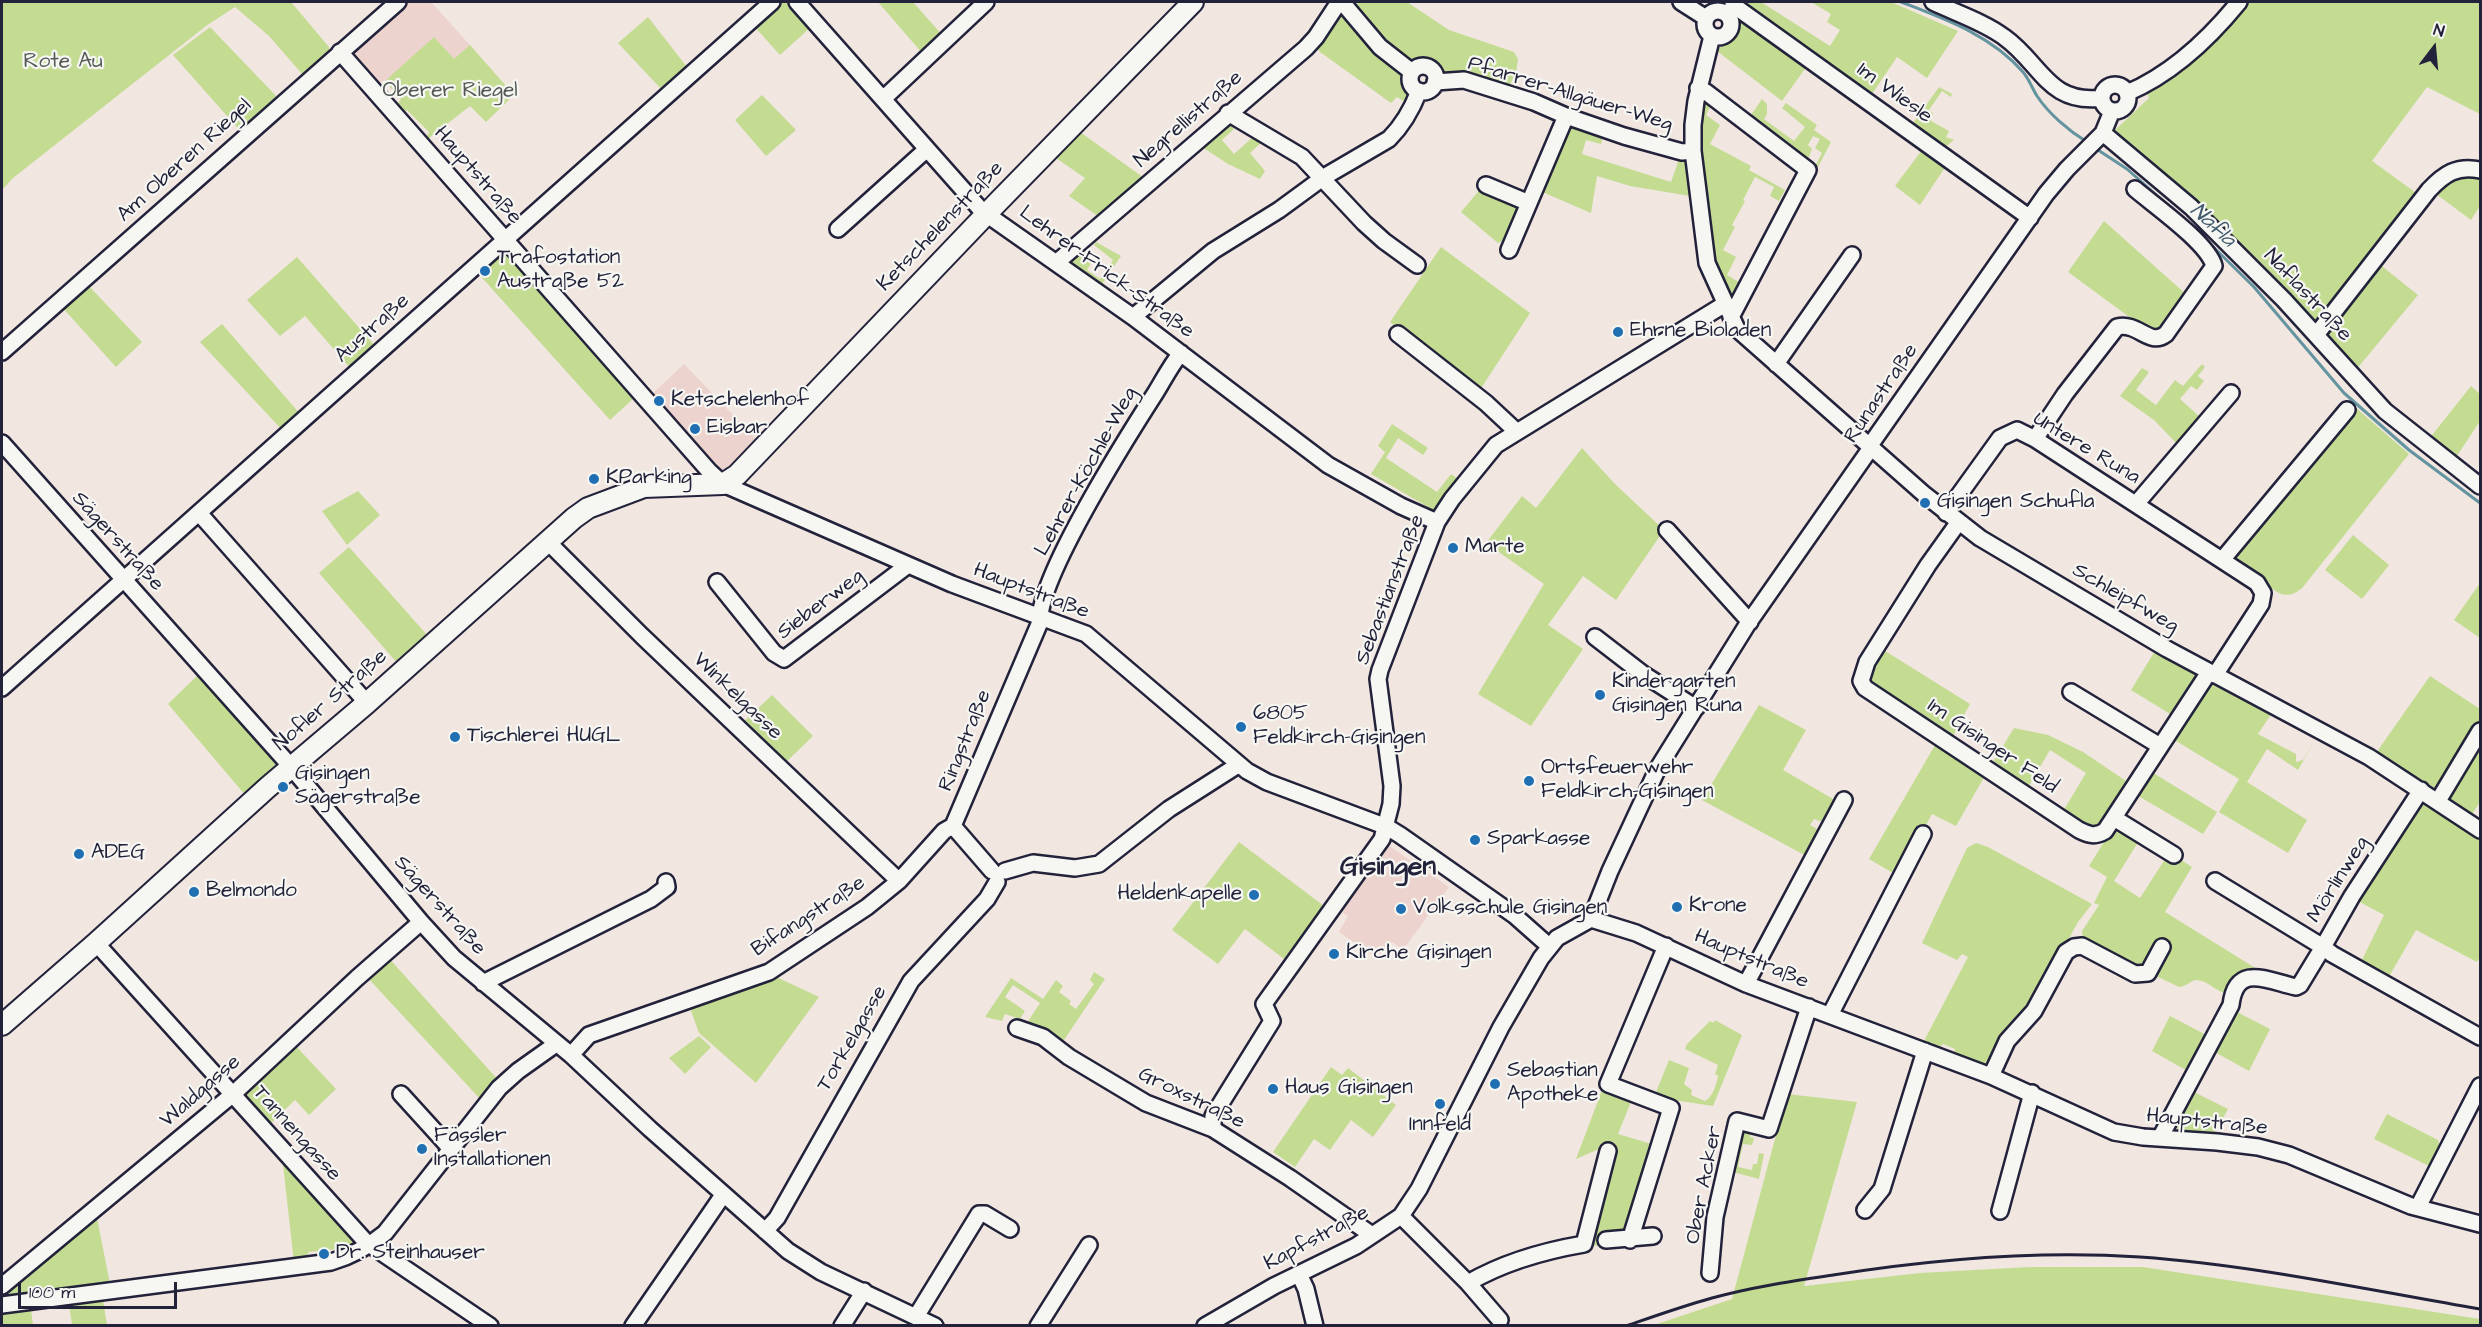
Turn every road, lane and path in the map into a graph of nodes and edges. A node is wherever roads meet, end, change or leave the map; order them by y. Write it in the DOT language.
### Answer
graph roads {
  1 [pos="398,2"];
  2 [pos="772,2"];
  3 [pos="797,2"];
  4 [pos="986,2"];
  5 [pos="1193,2"];
  6 [pos="1340,2"];
  7 [pos="1681,2"];
  8 [pos="1933,2"];
  9 [pos="2239,2"];
  10 [pos="1731,6"];
  11 [pos="1706,18"];
  12 [pos="1712,36"];
  13 [pos="340,52"];
  14 [pos="1412,72"];
  15 [pos="1435,82"];
  16 [pos="1698,88"];
  17 [pos="1419,91"];
  18 [pos="2127,93"];
  19 [pos="2102,98"];
  20 [pos="883,99"];
  21 [pos="2112,111"];
  22 [pos="1228,113"];
  23 [pos="1566,116"];
  24 [pos="2096,141"];
  25 [pos="927,148"];
  26 [pos="1693,151"];
  27 [pos="2481,170"];
  28 [pos="1324,177"];
  29 [pos="1486,185"];
  30 [pos="2135,189"];
  31 [pos="1810,192"];
  32 [pos="1528,203"];
  33 [pos="987,213"];
  34 [pos="2030,218"];
  35 [pos="838,229"];
  36 [pos="505,239"];
  37 [pos="1509,250"];
  38 [pos="1852,255"];
  39 [pos="1056,263"];
  40 [pos="1417,265"];
  41 [pos="1133,317"];
  42 [pos="1731,317"];
  43 [pos="1398,334"];
  44 [pos="2316,335"];
  45 [pos="2,352"];
  46 [pos="1180,353"];
  47 [pos="1776,364"];
  48 [pos="2230,393"];
  49 [pos="2348,410"];
  50 [pos="1516,431"];
  51 [pos="2035,439"];
  52 [pos="2,443"];
  53 [pos="1871,446"];
  54 [pos="723,484"];
  55 [pos="2480,484"];
  56 [pos="2136,504"];
  57 [pos="198,513"];
  58 [pos="1952,518"];
  59 [pos="1437,522"];
  60 [pos="1667,530"];
  61 [pos="548,542"];
  62 [pos="2222,560"];
  63 [pos="908,565"];
  64 [pos="123,580"];
  65 [pos="717,582"];
  66 [pos="1039,616"];
  67 [pos="1750,622"];
  68 [pos="1595,637"];
  69 [pos="2212,674"];
  70 [pos="2,688"];
  71 [pos="2071,692"];
  72 [pos="367,703"];
  73 [pos="1696,708"];
  74 [pos="2481,731"];
  75 [pos="2160,747"];
  76 [pos="1238,765"];
  77 [pos="291,767"];
  78 [pos="2421,790"];
  79 [pos="1845,800"];
  80 [pos="2438,801"];
  81 [pos="2110,825"];
  82 [pos="953,826"];
  83 [pos="1387,827"];
  84 [pos="2481,830"];
  85 [pos="1923,834"];
  86 [pos="2174,855"];
  87 [pos="998,875"];
  88 [pos="2215,880"];
  89 [pos="899,881"];
  90 [pos="666,882"];
  91 [pos="1591,919"];
  92 [pos="421,922"];
  93 [pos="96,943"];
  94 [pos="1549,946"];
  95 [pos="1666,946"];
  96 [pos="2323,947"];
  97 [pos="2162,948"];
  98 [pos="483,983"];
  99 [pos="1746,984"];
  100 [pos="1809,1007"];
  101 [pos="1830,1015"];
  102 [pos="2,1024"];
  103 [pos="1017,1028"];
  104 [pos="2481,1037"];
  105 [pos="556,1044"];
  106 [pos="1925,1051"];
  107 [pos="571,1055"];
  108 [pos="1991,1076"];
  109 [pos="2481,1086"];
  110 [pos="2032,1093"];
  111 [pos="401,1094"];
  112 [pos="232,1095"];
  113 [pos="1213,1129"];
  114 [pos="2160,1138"];
  115 [pos="451,1149"];
  116 [pos="1608,1151"];
  117 [pos="723,1195"];
  118 [pos="2418,1207"];
  119 [pos="1865,1210"];
  120 [pos="2000,1211"];
  121 [pos="1401,1216"];
  122 [pos="2481,1224"];
  123 [pos="1010,1229"];
  124 [pos="765,1232"];
  125 [pos="1372,1236"];
  126 [pos="1653,1236"];
  127 [pos="1606,1240"];
  128 [pos="1630,1240"];
  129 [pos="370,1245"];
  130 [pos="1089,1245"];
  131 [pos="1710,1273"];
  132 [pos="1299,1274"];
  133 [pos="1468,1283"];
  134 [pos="2,1286"];
  135 [pos="864,1291"];
  136 [pos="2,1305"];
  137 [pos="917,1315"];
  138 [pos="1500,1320"];
  139 [pos="490,1326"];
  140 [pos="633,1326"];
  141 [pos="842,1326"];
  142 [pos="935,1326"];
  143 [pos="1038,1326"];
  144 [pos="1205,1326"];
  145 [pos="1315,1326"];
  1 -- 13 [label="street, Am Oberen Riegel"];
  2 -- 36 [label="street, Austraße"];
  3 -- 20 [label="street, Lehrer-Frick-Straße"];
  4 -- 20 [label="street"];
  5 -- 33 [label="main road, Ketschelenstraße"];
  6 -- 14 [label="street, Negrellistraße"];
  6 -- 22 [label="street, Negrellistraße"];
  7 -- 11 [label="street"];
  8 -- 19 [label="street"];
  9 -- 18 [label="street, Runastraße"];
  10 -- 11 [label="street"];
  10 -- 12 [label="street"];
  10 -- 34 [label="street, Im Wiesle"];
  11 -- 12 [label="street"];
  12 -- 16 [label="street"];
  13 -- 36 [label="street, Hauptstraße"];
  13 -- 45 [label="street, Am Oberen Riegel"];
  14 -- 15 [label="street"];
  14 -- 17 [label="street"];
  15 -- 17 [label="street"];
  15 -- 23 [label="street, Pfarrer-Allgäuer-Weg"];
  16 -- 26 [label="street"];
  16 -- 42 [label="street"];
  17 -- 28 [label="street"];
  18 -- 19 [label="street, Runastraße"];
  18 -- 21 [label="street, Runastraße"];
  19 -- 21 [label="street"];
  20 -- 25 [label="street, Lehrer-Frick-Straße"];
  21 -- 24 [label="street, Runastraße"];
  22 -- 28 [label="street"];
  22 -- 39 [label="street, Negrellistraße"];
  23 -- 26 [label="street, Pfarrer-Allgäuer-Weg"];
  23 -- 32 [label="street"];
  24 -- 34 [label="street, Runastraße"];
  24 -- 44 [label="street, Naflastraße"];
  25 -- 33 [label="street, Lehrer-Frick-Straße"];
  25 -- 35 [label="street"];
  26 -- 42 [label="street"];
  27 -- 44 [label="street"];
  28 -- 40 [label="street"];
  28 -- 41 [label="street"];
  29 -- 32 [label="street"];
  30 -- 51 [label="street"];
  31 -- 42 [label="street"];
  32 -- 37 [label="street"];
  33 -- 39 [label="street, Lehrer-Frick-Straße"];
  33 -- 54 [label="main road, Ketschelenstraße"];
  34 -- 53 [label="street, Runastraße"];
  36 -- 54 [label="street, Hauptstraße"];
  36 -- 57 [label="street, Austraße"];
  38 -- 47 [label="street"];
  39 -- 41 [label="street, Lehrer-Frick-Straße"];
  41 -- 46 [label="street, Lehrer-Frick-Straße"];
  42 -- 47 [label="street, Schleipfweg"];
  42 -- 50 [label="street, Sebastianstraße"];
  43 -- 50 [label="street"];
  44 -- 55 [label="street, Naflastraße"];
  46 -- 59 [label="street, Lehrer-Frick-Straße"];
  46 -- 66 [label="street, Lehrer-Köchle-Weg"];
  47 -- 53 [label="street, Schleipfweg"];
  48 -- 56 [label="street, Untere Runa"];
  49 -- 62 [label="street"];
  50 -- 59 [label="street, Sebastianstraße"];
  51 -- 56 [label="street, Untere Runa"];
  51 -- 58 [label="street, Untere Runa"];
  52 -- 64 [label="street, Sägerstraße"];
  53 -- 58 [label="street, Schleipfweg"];
  53 -- 67 [label="street, Runastraße"];
  54 -- 61 [label="main road, Nofler Straße"];
  54 -- 63 [label="street, Hauptstraße"];
  56 -- 62 [label="street, Untere Runa"];
  57 -- 64 [label="street, Austraße"];
  57 -- 72 [label="street"];
  58 -- 69 [label="street, Schleipfweg"];
  58 -- 81 [label="street, Im Gisinger Feld"];
  59 -- 83 [label="street, Sebastianstraße"];
  60 -- 67 [label="street"];
  61 -- 72 [label="main road, Nofler Straße"];
  61 -- 89 [label="street, Winkelgasse"];
  62 -- 69 [label="street, Untere Runa"];
  63 -- 65 [label="street, Sieberweg"];
  63 -- 66 [label="street, Hauptstraße"];
  64 -- 70 [label="street, Austraße"];
  64 -- 77 [label="street, Sägerstraße"];
  66 -- 76 [label="street, Hauptstraße"];
  66 -- 82 [label="street, Ringstraße"];
  67 -- 73 [label="street, Runastraße"];
  68 -- 73 [label="street"];
  69 -- 75 [label="street"];
  69 -- 78 [label="street, Schleipfweg"];
  71 -- 75 [label="street"];
  72 -- 77 [label="main road, Nofler Straße"];
  73 -- 91 [label="street, Runastraße"];
  74 -- 80 [label="street"];
  75 -- 81 [label="street"];
  76 -- 83 [label="street, Hauptstraße"];
  76 -- 87 [label="street"];
  77 -- 92 [label="street, Sägerstraße"];
  77 -- 93 [label="main road, Nofler Straße"];
  78 -- 80 [label="street, Schleipfweg"];
  78 -- 96 [label="street, Mörlinweg"];
  79 -- 99 [label="street"];
  80 -- 84 [label="street, Schleipfweg"];
  81 -- 86 [label="street"];
  82 -- 87 [label="street, Ringstraße"];
  82 -- 89 [label="street, Bifangstraße"];
  83 -- 94 [label="street, Hauptstraße"];
  83 -- 113 [label="street, Sebastianstraße"];
  85 -- 101 [label="street"];
  87 -- 124 [label="street, Torkelgasse"];
  88 -- 96 [label="street, Mörlinweg"];
  89 -- 107 [label="street, Bifangstraße"];
  90 -- 98 [label="street"];
  91 -- 94 [label="street"];
  91 -- 95 [label="street, Hauptstraße"];
  92 -- 98 [label="street, Sägerstraße"];
  92 -- 112 [label="street, Waldgasse"];
  93 -- 102 [label="main road, Nofler Straße"];
  93 -- 112 [label="street, Tannengasse"];
  94 -- 121 [label="street, Kapfstraße"];
  95 -- 99 [label="street, Hauptstraße"];
  95 -- 128 [label="street"];
  96 -- 104 [label="street"];
  96 -- 114 [label="street"];
  97 -- 108 [label="street"];
  98 -- 105 [label="street, Sägerstraße"];
  99 -- 100 [label="street, Hauptstraße"];
  100 -- 101 [label="street, Hauptstraße"];
  100 -- 131 [label="street, Ober Acker"];
  101 -- 106 [label="street, Hauptstraße"];
  103 -- 113 [label="street, Groxstraße"];
  105 -- 107 [label="street, Sägerstraße"];
  105 -- 115 [label="street"];
  106 -- 108 [label="street, Hauptstraße"];
  106 -- 119 [label="street"];
  107 -- 117 [label="street, Sägerstraße"];
  108 -- 110 [label="street, Hauptstraße"];
  109 -- 118 [label="street"];
  110 -- 114 [label="street, Hauptstraße"];
  110 -- 120 [label="street"];
  111 -- 115 [label="street"];
  112 -- 129 [label="street, Tannengasse"];
  112 -- 134 [label="street, Waldgasse"];
  113 -- 125 [label="street, Groxstraße"];
  114 -- 118 [label="street, Hauptstraße"];
  115 -- 129 [label="street"];
  116 -- 133 [label="street"];
  117 -- 124 [label="street, Sägerstraße"];
  117 -- 140 [label="street"];
  118 -- 122 [label="street, Hauptstraße"];
  121 -- 125 [label="street, Kapfstraße"];
  121 -- 133 [label="street"];
  123 -- 137 [label="street"];
  124 -- 135 [label="street, Sägerstraße"];
  125 -- 132 [label="street, Kapfstraße"];
  126 -- 128 [label="street"];
  127 -- 128 [label="street"];
  129 -- 136 [label="street"];
  129 -- 139 [label="street, Tannengasse"];
  130 -- 143 [label="street"];
  132 -- 144 [label="street, Kapfstraße"];
  132 -- 145 [label="street"];
  133 -- 138 [label="street"];
  135 -- 137 [label="street, Sägerstraße"];
  135 -- 141 [label="street"];
  137 -- 142 [label="street, Sägerstraße"];
}
